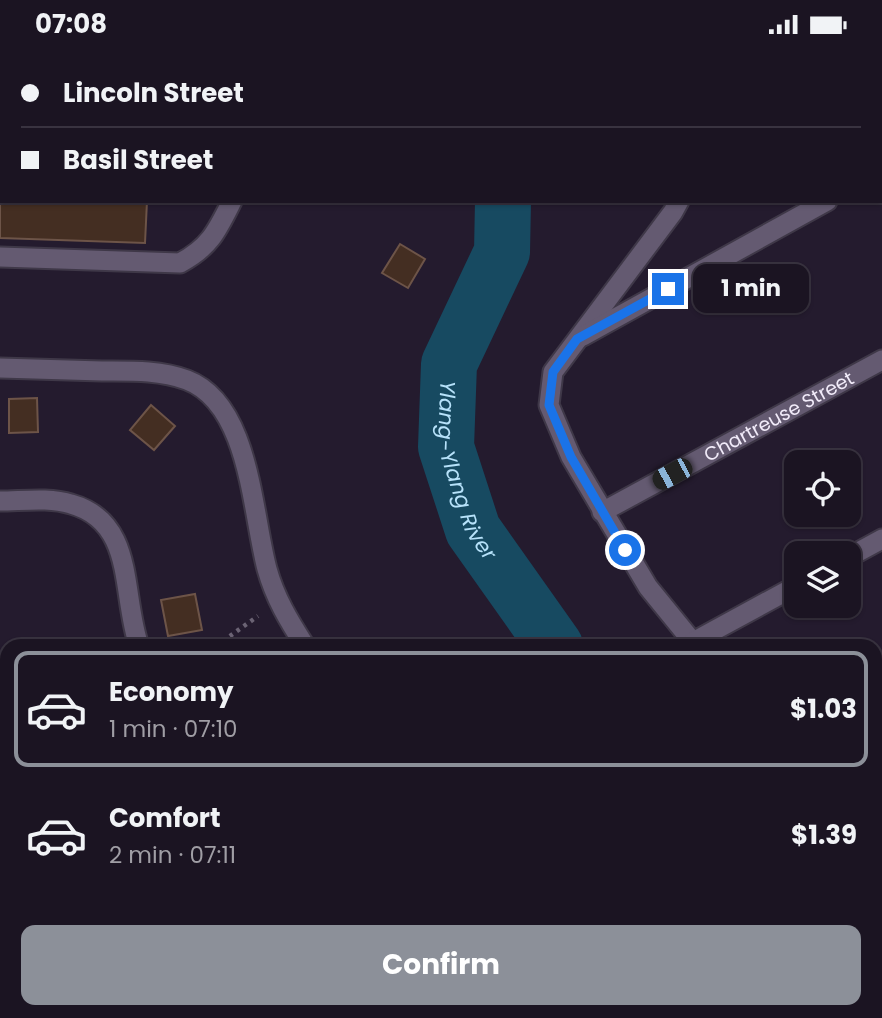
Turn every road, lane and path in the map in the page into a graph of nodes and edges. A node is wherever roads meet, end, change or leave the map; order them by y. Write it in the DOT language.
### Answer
graph roads {
  1 [pos="231,203"];
  2 [pos="678,203"];
  3 [pos="823,203"];
  4 [pos="0,257"];
  5 [pos="577,339"];
  6 [pos="882,360"];
  7 [pos="0,368"];
  8 [pos="0,501"];
  9 [pos="602,512"];
  10 [pos="882,539"];
  11 [pos="861,550"];
  12 [pos="784,593"];
  13 [pos="278,601"];
  14 [pos="137,639"];
  15 [pos="226,639"];
  16 [pos="301,639"];
  17 [pos="690,639"];
  18 [pos="703,639"];
  1 -- 4 [label="street"];
  2 -- 5 [label="street"];
  3 -- 5 [label="street"];
  5 -- 9 [label="street"];
  6 -- 9 [label="street, Chartreuse Street"];
  7 -- 13 [label="street"];
  8 -- 14 [label="street"];
  9 -- 17 [label="street"];
  10 -- 11 [label="street"];
  12 -- 18 [label="street"];
  13 -- 15 [label="path"];
  13 -- 16 [label="street"];
}
